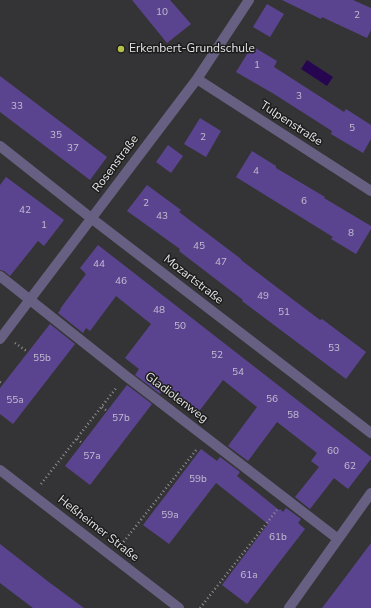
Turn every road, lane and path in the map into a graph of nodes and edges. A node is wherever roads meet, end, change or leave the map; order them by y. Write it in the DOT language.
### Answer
graph roads {
  1 [pos="248,0"];
  2 [pos="197,79"];
  3 [pos="0,146"];
  4 [pos="371,191"];
  5 [pos="91,218"];
  6 [pos="0,276"];
  7 [pos="30,300"];
  8 [pos="0,339"];
  9 [pos="126,376"];
  10 [pos="102,407"];
  11 [pos="107,411"];
  12 [pos="371,433"];
  13 [pos="206,437"];
  14 [pos="77,438"];
  15 [pos="82,443"];
  16 [pos="0,470"];
  17 [pos="180,470"];
  18 [pos="183,472"];
  19 [pos="371,493"];
  20 [pos="33,495"];
  21 [pos="286,498"];
  22 [pos="154,503"];
  23 [pos="158,506"];
  24 [pos="338,539"];
  25 [pos="112,557"];
  26 [pos="179,608"];
  27 [pos="200,608"];
  28 [pos="289,608"];
  1 -- 2 [label="street, Rosenstraße"];
  2 -- 4 [label="street, Tulpenstraße"];
  2 -- 5 [label="street, Rosenstraße"];
  3 -- 5 [label="street, Mozartstraße"];
  5 -- 7 [label="street, Rosenstraße"];
  5 -- 12 [label="street, Mozartstraße"];
  6 -- 7 [label="street, Gladiolenweg"];
  7 -- 8 [label="street, Rosenstraße"];
  7 -- 9 [label="street, Gladiolenweg"];
  9 -- 10 [label="path"];
  9 -- 13 [label="street, Gladiolenweg"];
  10 -- 11 [label="path"];
  10 -- 14 [label="path"];
  13 -- 17 [label="path"];
  13 -- 21 [label="street, Gladiolenweg"];
  14 -- 15 [label="path"];
  14 -- 20 [label="path"];
  16 -- 20 [label="street, Heßheimer Straße"];
  17 -- 18 [label="path"];
  17 -- 22 [label="path"];
  19 -- 24 [label="street"];
  20 -- 25 [label="street, Heßheimer Straße"];
  21 -- 24 [label="street, Gladiolenweg"];
  21 -- 27 [label="path"];
  22 -- 23 [label="path"];
  22 -- 25 [label="path"];
  24 -- 28 [label="street"];
  25 -- 26 [label="street, Heßheimer Straße"];
}
